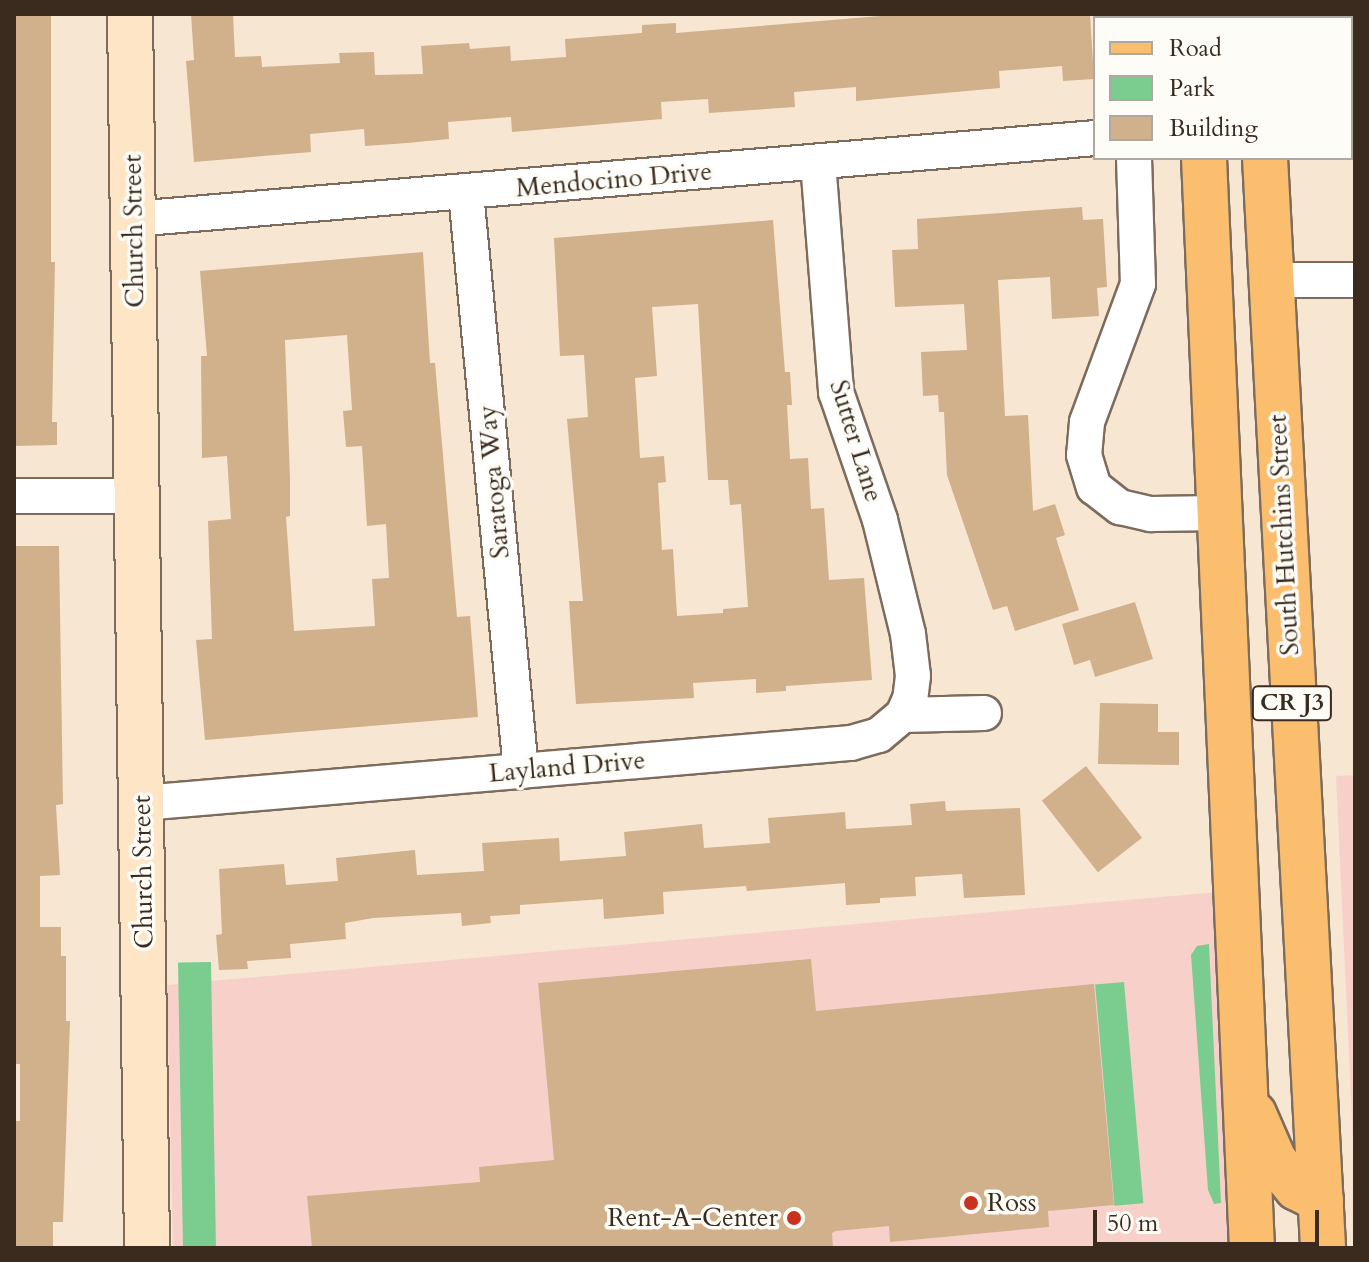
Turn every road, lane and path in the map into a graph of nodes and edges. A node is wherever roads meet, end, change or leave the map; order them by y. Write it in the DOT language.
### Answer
graph roads {
  1 [pos="130,14"];
  2 [pos="1093,138"];
  3 [pos="1134,160"];
  4 [pos="1204,160"];
  5 [pos="1265,160"];
  6 [pos="818,162"];
  7 [pos="466,193"];
  8 [pos="133,219"];
  9 [pos="1271,280"];
  10 [pos="1355,280"];
  11 [pos="14,496"];
  12 [pos="140,496"];
  13 [pos="1220,513"];
  14 [pos="984,713"];
  15 [pos="903,715"];
  16 [pos="521,771"];
  17 [pos="142,803"];
  18 [pos="1245,1094"];
  19 [pos="1321,1200"];
  20 [pos="147,1248"];
  21 [pos="1252,1248"];
  22 [pos="1323,1248"];
  1 -- 8 [label="street, Church Street"];
  2 -- 6 [label="street, Mendocino Drive"];
  3 -- 13 [label="street"];
  4 -- 13 [label="main road, CR J3"];
  5 -- 9 [label="main road, South Hutchins Street / CR J3"];
  6 -- 7 [label="street, Mendocino Drive"];
  6 -- 15 [label="street, Sutter Lane"];
  7 -- 8 [label="street, Mendocino Drive"];
  7 -- 16 [label="street, Saratoga Way"];
  8 -- 12 [label="street, Church Street"];
  9 -- 10 [label="street"];
  9 -- 19 [label="main road, South Hutchins Street / CR J3"];
  11 -- 12 [label="street"];
  12 -- 17 [label="street, Church Street"];
  13 -- 18 [label="main road, CR J3"];
  14 -- 15 [label="street"];
  15 -- 16 [label="street, Layland Drive"];
  16 -- 17 [label="street, Layland Drive"];
  17 -- 20 [label="street, Church Street"];
  18 -- 19 [label="main road"];
  18 -- 21 [label="main road, CR J3"];
  19 -- 22 [label="main road, South Hutchins Street / CR J3"];
}
